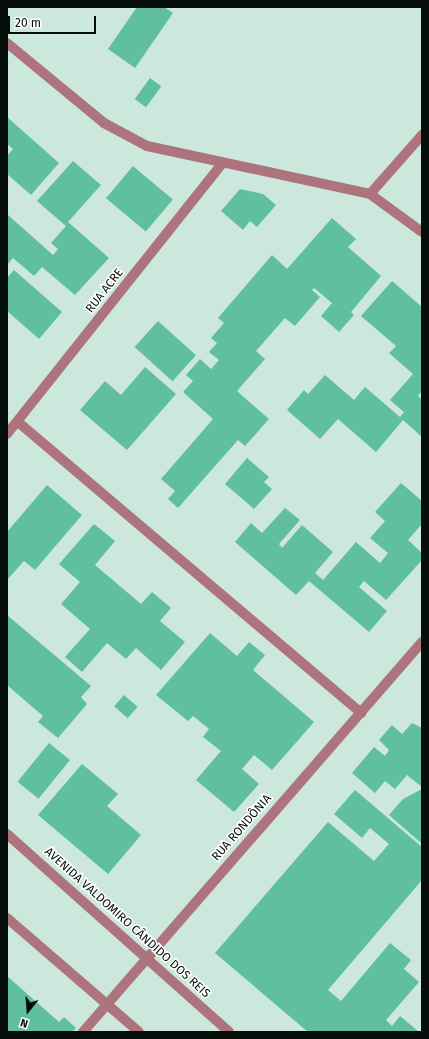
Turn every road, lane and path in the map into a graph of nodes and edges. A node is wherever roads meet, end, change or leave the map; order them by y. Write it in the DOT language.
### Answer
graph roads {
  1 [pos="7,43"];
  2 [pos="422,135"];
  3 [pos="222,164"];
  4 [pos="370,194"];
  5 [pos="422,232"];
  6 [pos="18,422"];
  7 [pos="7,434"];
  8 [pos="422,642"];
  9 [pos="361,713"];
  10 [pos="7,834"];
  11 [pos="7,918"];
  12 [pos="146,957"];
  13 [pos="106,1004"];
  14 [pos="83,1032"];
  15 [pos="139,1032"];
  16 [pos="230,1032"];
  1 -- 3 [label="street"];
  2 -- 4 [label="street"];
  3 -- 4 [label="street"];
  3 -- 6 [label="street, RUA ACRE"];
  4 -- 5 [label="street"];
  6 -- 7 [label="street, RUA ACRE"];
  6 -- 9 [label="street"];
  8 -- 9 [label="street, RUA RONDÔNIA"];
  9 -- 12 [label="street, RUA RONDÔNIA"];
  10 -- 12 [label="street, AVENIDA VALDOMIRO CÂNDIDO DOS REIS"];
  11 -- 13 [label="street"];
  12 -- 13 [label="street, RUA RONDÔNIA"];
  12 -- 16 [label="street, AVENIDA VALDOMIRO CÂNDIDO DOS REIS"];
  13 -- 14 [label="street, RUA RONDÔNIA"];
  13 -- 15 [label="street"];
}
